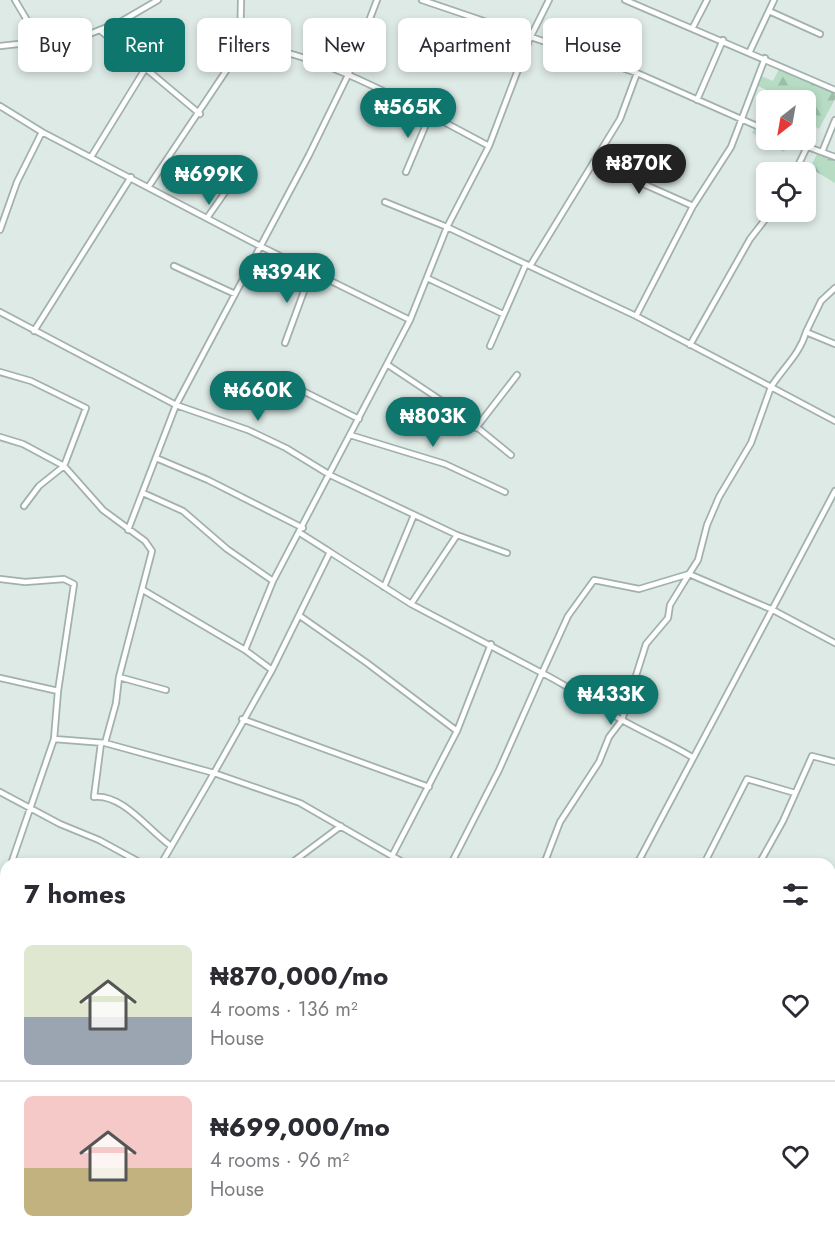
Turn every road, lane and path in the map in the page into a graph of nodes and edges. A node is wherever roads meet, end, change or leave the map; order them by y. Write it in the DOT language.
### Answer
graph roads {
  1 [pos="15,0"];
  2 [pos="158,0"];
  3 [pos="241,0"];
  4 [pos="376,0"];
  5 [pos="424,0"];
  6 [pos="549,0"];
  7 [pos="625,0"];
  8 [pos="707,0"];
  9 [pos="774,0"];
  10 [pos="638,2"];
  11 [pos="769,11"];
  12 [pos="26,18"];
  13 [pos="241,18"];
  14 [pos="474,18"];
  15 [pos="693,27"];
  16 [pos="100,31"];
  17 [pos="92,34"];
  18 [pos="104,34"];
  19 [pos="820,34"];
  20 [pos="531,36"];
  21 [pos="531,38"];
  22 [pos="723,40"];
  23 [pos="18,44"];
  24 [pos="0,46"];
  25 [pos="750,51"];
  26 [pos="291,56"];
  27 [pos="765,58"];
  28 [pos="143,72"];
  29 [pos="149,72"];
  30 [pos="226,72"];
  31 [pos="517,72"];
  32 [pos="349,73"];
  33 [pos="637,73"];
  34 [pos="835,90"];
  35 [pos="697,100"];
  36 [pos="0,106"];
  37 [pos="200,114"];
  38 [pos="430,116"];
  39 [pos="835,120"];
  40 [pos="743,121"];
  41 [pos="756,126"];
  42 [pos="42,132"];
  43 [pos="489,146"];
  44 [pos="816,150"];
  45 [pos="822,152"];
  46 [pos="91,157"];
  47 [pos="835,157"];
  48 [pos="594,162"];
  49 [pos="406,172"];
  50 [pos="131,177"];
  51 [pos="235,178"];
  52 [pos="148,186"];
  53 [pos="385,202"];
  54 [pos="693,206"];
  55 [pos="207,218"];
  56 [pos="763,222"];
  57 [pos="447,227"];
  58 [pos="0,230"];
  59 [pos="260,246"];
  60 [pos="528,265"];
  61 [pos="174,266"];
  62 [pos="311,272"];
  63 [pos="427,278"];
  64 [pos="835,288"];
  65 [pos="235,294"];
  66 [pos="0,312"];
  67 [pos="503,314"];
  68 [pos="636,315"];
  69 [pos="410,320"];
  70 [pos="34,331"];
  71 [pos="806,332"];
  72 [pos="285,344"];
  73 [pos="835,344"];
  74 [pos="690,345"];
  75 [pos="490,346"];
  76 [pos="388,364"];
  77 [pos="0,372"];
  78 [pos="517,375"];
  79 [pos="275,377"];
  80 [pos="771,387"];
  81 [pos="176,405"];
  82 [pos="359,419"];
  83 [pos="835,421"];
  84 [pos="476,428"];
  85 [pos="350,435"];
  86 [pos="0,437"];
  87 [pos="511,456"];
  88 [pos="156,458"];
  89 [pos="64,466"];
  90 [pos="330,475"];
  91 [pos="835,491"];
  92 [pos="505,492"];
  93 [pos="143,494"];
  94 [pos="24,506"];
  95 [pos="414,515"];
  96 [pos="128,530"];
  97 [pos="301,531"];
  98 [pos="456,535"];
  99 [pos="330,552"];
  100 [pos="507,553"];
  101 [pos="689,574"];
  102 [pos="0,579"];
  103 [pos="273,580"];
  104 [pos="384,587"];
  105 [pos="143,590"];
  106 [pos="411,604"];
  107 [pos="773,610"];
  108 [pos="300,616"];
  109 [pos="491,644"];
  110 [pos="835,644"];
  111 [pos="245,650"];
  112 [pos="272,670"];
  113 [pos="542,673"];
  114 [pos="119,677"];
  115 [pos="0,678"];
  116 [pos="166,690"];
  117 [pos="58,692"];
  118 [pos="242,719"];
  119 [pos="622,720"];
  120 [pos="457,731"];
  121 [pos="54,739"];
  122 [pos="103,743"];
  123 [pos="692,757"];
  124 [pos="835,762"];
  125 [pos="214,773"];
  126 [pos="429,787"];
  127 [pos="0,792"];
  128 [pos="795,793"];
  129 [pos="31,809"];
  130 [pos="341,826"];
  131 [pos="171,846"];
  132 [pos="392,856"];
  133 [pos="13,858"];
  134 [pos="131,858"];
  135 [pos="164,858"];
  136 [pos="298,858"];
  137 [pos="396,858"];
  138 [pos="454,858"];
  139 [pos="546,858"];
  140 [pos="640,858"];
  141 [pos="707,858"];
  142 [pos="762,858"];
  1 -- 12 [label="street"];
  2 -- 16 [label="street"];
  3 -- 13 [label="street"];
  4 -- 32 [label="street"];
  5 -- 14 [label="street"];
  6 -- 20 [label="street"];
  7 -- 10 [label="street"];
  8 -- 15 [label="street"];
  9 -- 11 [label="street"];
  10 -- 15 [label="street"];
  11 -- 19 [label="street"];
  11 -- 25 [label="street"];
  15 -- 22 [label="street"];
  16 -- 17 [label="street"];
  16 -- 18 [label="street"];
  21 -- 33 [label="street"];
  22 -- 25 [label="street"];
  22 -- 35 [label="street"];
  23 -- 24 [label="street"];
  25 -- 27 [label="street"];
  26 -- 32 [label="street"];
  27 -- 34 [label="street"];
  27 -- 40 [label="street"];
  28 -- 46 [label="street"];
  29 -- 37 [label="street"];
  30 -- 37 [label="street"];
  31 -- 43 [label="street"];
  32 -- 38 [label="street"];
  32 -- 59 [label="street"];
  33 -- 35 [label="street"];
  33 -- 48 [label="street"];
  35 -- 40 [label="street"];
  36 -- 42 [label="street"];
  37 -- 52 [label="street"];
  38 -- 43 [label="street"];
  38 -- 49 [label="street"];
  39 -- 45 [label="street"];
  40 -- 41 [label="street"];
  40 -- 54 [label="street"];
  42 -- 46 [label="street"];
  42 -- 58 [label="street"];
  43 -- 57 [label="street"];
  44 -- 45 [label="street"];
  45 -- 47 [label="street"];
  46 -- 50 [label="street"];
  48 -- 54 [label="street"];
  48 -- 60 [label="street"];
  50 -- 52 [label="street"];
  50 -- 70 [label="street"];
  51 -- 55 [label="street"];
  52 -- 55 [label="street"];
  53 -- 57 [label="street"];
  54 -- 68 [label="street"];
  55 -- 59 [label="street"];
  56 -- 74 [label="street"];
  57 -- 60 [label="street"];
  57 -- 63 [label="street"];
  59 -- 62 [label="street"];
  59 -- 65 [label="street"];
  60 -- 67 [label="street"];
  60 -- 68 [label="street"];
  61 -- 65 [label="street"];
  62 -- 69 [label="street"];
  62 -- 72 [label="street"];
  63 -- 67 [label="street"];
  63 -- 69 [label="street"];
  64 -- 71 [label="street"];
  65 -- 81 [label="street"];
  66 -- 70 [label="street"];
  67 -- 75 [label="street"];
  68 -- 74 [label="street"];
  69 -- 76 [label="street"];
  70 -- 81 [label="street"];
  71 -- 73 [label="street"];
  71 -- 80 [label="street"];
  74 -- 80 [label="street"];
  76 -- 82 [label="street"];
  76 -- 84 [label="street"];
  77 -- 89 [label="street"];
  78 -- 84 [label="street"];
  79 -- 82 [label="street"];
  80 -- 83 [label="street"];
  80 -- 101 [label="street"];
  81 -- 88 [label="street"];
  81 -- 90 [label="street"];
  82 -- 85 [label="street"];
  84 -- 87 [label="street"];
  85 -- 90 [label="street"];
  85 -- 92 [label="street"];
  86 -- 89 [label="street"];
  88 -- 93 [label="street"];
  88 -- 97 [label="street"];
  89 -- 94 [label="street"];
  89 -- 96 [label="street"];
  90 -- 95 [label="street"];
  90 -- 97 [label="street"];
  91 -- 107 [label="street"];
  93 -- 96 [label="street"];
  93 -- 103 [label="street"];
  95 -- 98 [label="street"];
  95 -- 104 [label="street"];
  96 -- 105 [label="street"];
  97 -- 99 [label="street"];
  97 -- 103 [label="street"];
  98 -- 100 [label="street"];
  98 -- 106 [label="street"];
  99 -- 104 [label="street"];
  99 -- 108 [label="street"];
  101 -- 107 [label="street"];
  101 -- 113 [label="street"];
  101 -- 119 [label="street"];
  102 -- 117 [label="street"];
  103 -- 111 [label="street"];
  104 -- 106 [label="street"];
  105 -- 111 [label="street"];
  105 -- 114 [label="street"];
  106 -- 109 [label="street"];
  107 -- 110 [label="street"];
  107 -- 123 [label="street"];
  108 -- 112 [label="street"];
  108 -- 120 [label="street"];
  109 -- 113 [label="street"];
  109 -- 120 [label="street"];
  111 -- 112 [label="street"];
  112 -- 118 [label="street"];
  113 -- 119 [label="street"];
  113 -- 138 [label="street"];
  114 -- 116 [label="street"];
  114 -- 122 [label="street"];
  115 -- 117 [label="street"];
  117 -- 121 [label="street"];
  118 -- 125 [label="street"];
  118 -- 126 [label="street"];
  119 -- 123 [label="street"];
  119 -- 139 [label="street"];
  120 -- 126 [label="street"];
  121 -- 122 [label="street"];
  121 -- 129 [label="street"];
  122 -- 125 [label="street"];
  122 -- 131 [label="street"];
  123 -- 140 [label="street"];
  124 -- 128 [label="street"];
  125 -- 130 [label="street"];
  125 -- 131 [label="street"];
  126 -- 132 [label="street"];
  127 -- 129 [label="street"];
  128 -- 141 [label="street"];
  128 -- 142 [label="street"];
  129 -- 133 [label="street"];
  129 -- 134 [label="street"];
  130 -- 132 [label="street"];
  130 -- 136 [label="street"];
  131 -- 135 [label="street"];
  132 -- 137 [label="street"];
}
